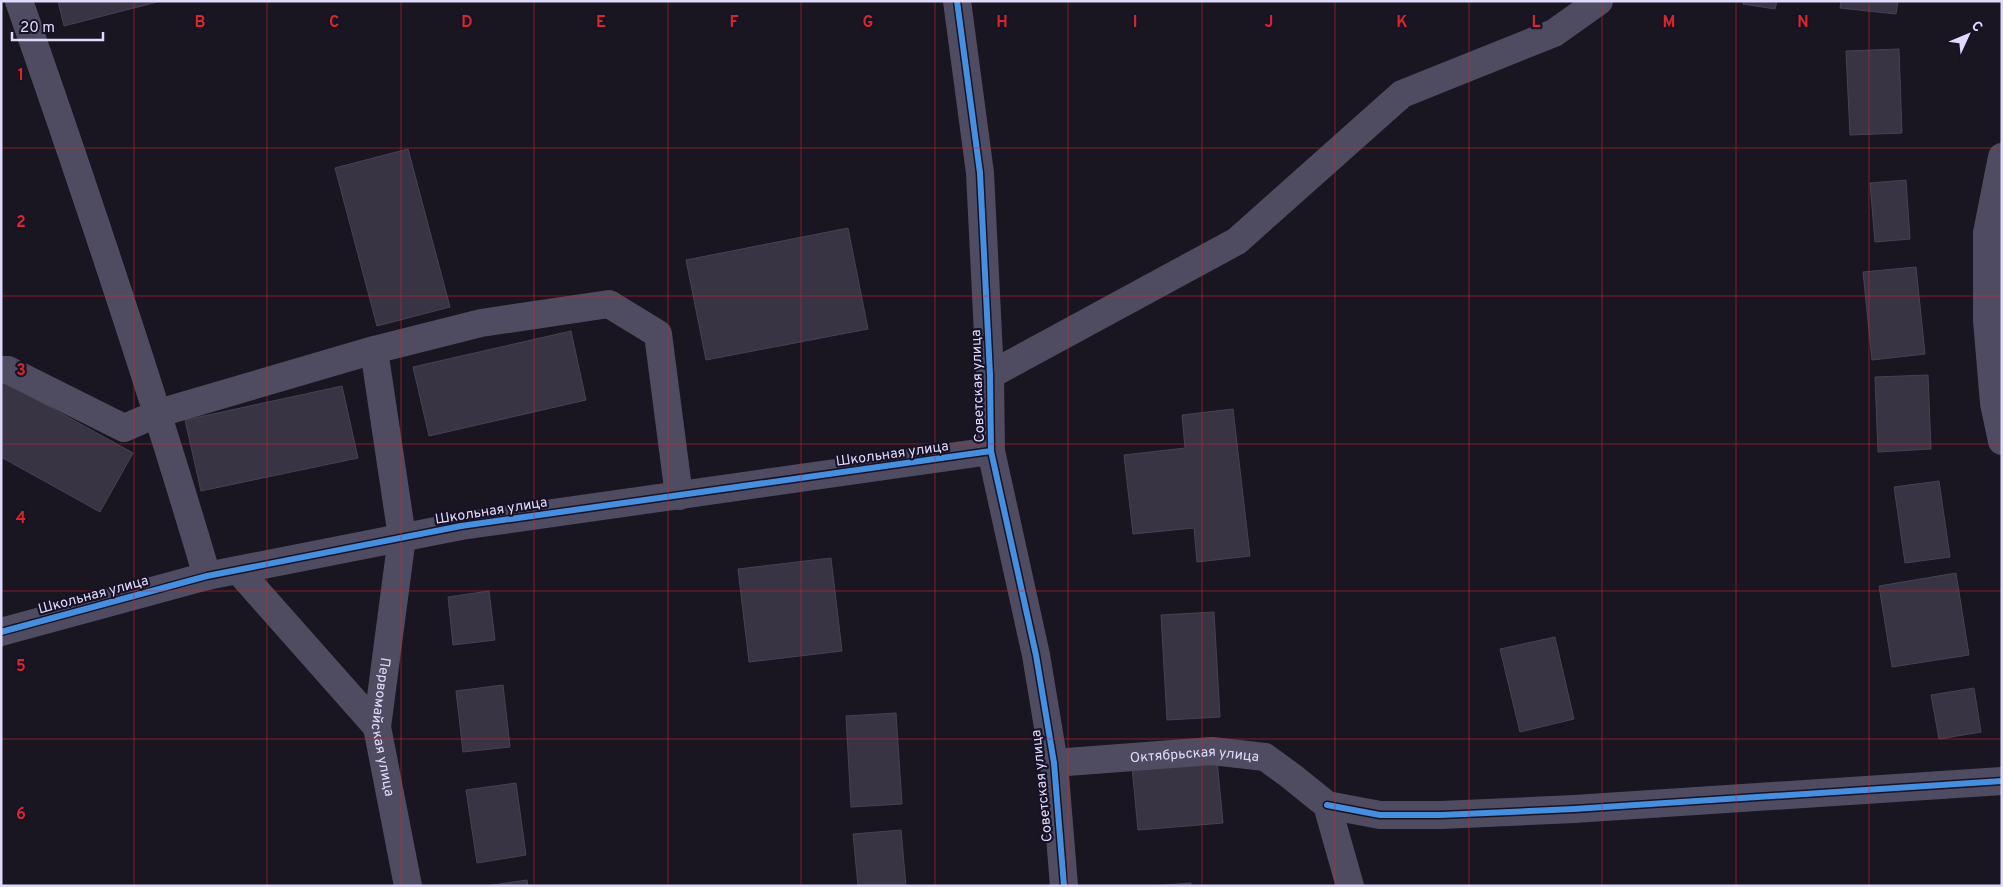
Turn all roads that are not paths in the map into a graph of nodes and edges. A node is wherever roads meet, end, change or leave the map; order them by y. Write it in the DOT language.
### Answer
graph roads {
  1 [pos="19,1"];
  2 [pos="957,1"];
  3 [pos="1599,1"];
  4 [pos="2002,157"];
  5 [pos="374,350"];
  6 [pos="1,370"];
  7 [pos="990,375"];
  8 [pos="159,413"];
  9 [pos="2002,441"];
  10 [pos="991,451"];
  11 [pos="679,496"];
  12 [pos="402,537"];
  13 [pos="238,570"];
  14 [pos="207,576"];
  15 [pos="1,632"];
  16 [pos="376,727"];
  17 [pos="1054,763"];
  18 [pos="2002,782"];
  19 [pos="1327,806"];
  20 [pos="408,886"];
  21 [pos="1064,886"];
  22 [pos="1350,886"];
  1 -- 8 [label="street"];
  2 -- 7 [label="street, Советская улица"];
  3 -- 7 [label="street"];
  4 -- 9 [label="street"];
  5 -- 8 [label="street"];
  5 -- 11 [label="street"];
  5 -- 12 [label="street, Первомайская улица"];
  6 -- 8 [label="street"];
  7 -- 10 [label="street, Советская улица"];
  8 -- 14 [label="street"];
  10 -- 11 [label="street, Школьная улица"];
  10 -- 17 [label="street, Советская улица"];
  11 -- 12 [label="street, Школьная улица"];
  12 -- 13 [label="street, Школьная улица"];
  12 -- 16 [label="street, Первомайская улица"];
  13 -- 14 [label="street, Школьная улица"];
  13 -- 16 [label="street"];
  14 -- 15 [label="street, Школьная улица"];
  16 -- 20 [label="street, Первомайская улица"];
  17 -- 19 [label="street, Октябрьская улица"];
  17 -- 21 [label="street, Советская улица"];
  18 -- 19 [label="street"];
  19 -- 22 [label="street"];
}
